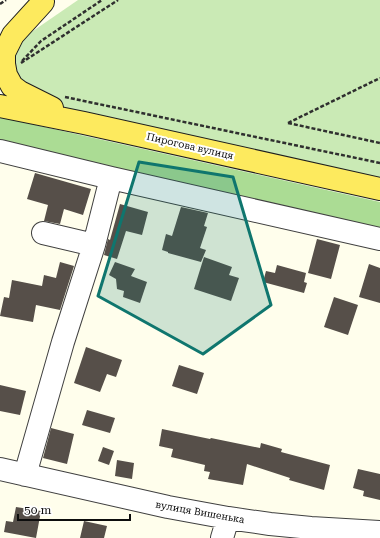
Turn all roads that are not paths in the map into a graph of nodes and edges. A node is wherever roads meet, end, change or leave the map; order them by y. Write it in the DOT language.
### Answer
graph roads {
  1 [pos="44,1"];
  2 [pos="0,31"];
  3 [pos="0,106"];
  4 [pos="84,123"];
  5 [pos="0,151"];
  6 [pos="112,178"];
  7 [pos="380,189"];
  8 [pos="43,233"];
  9 [pos="380,239"];
  10 [pos="94,245"];
  11 [pos="0,469"];
  12 [pos="25,475"];
  13 [pos="225,528"];
  14 [pos="380,532"];
  1 -- 2 [label="main road"];
  1 -- 4 [label="main road"];
  3 -- 4 [label="main road, Пирогова вулиця"];
  4 -- 7 [label="main road, Пирогова вулиця"];
  5 -- 6 [label="street"];
  6 -- 9 [label="street"];
  6 -- 10 [label="street"];
  8 -- 10 [label="street"];
  10 -- 12 [label="street"];
  11 -- 12 [label="street, вулиця Вишенька"];
  12 -- 13 [label="street, вулиця Вишенька"];
  13 -- 14 [label="street, вулиця Вишенька"];
}
